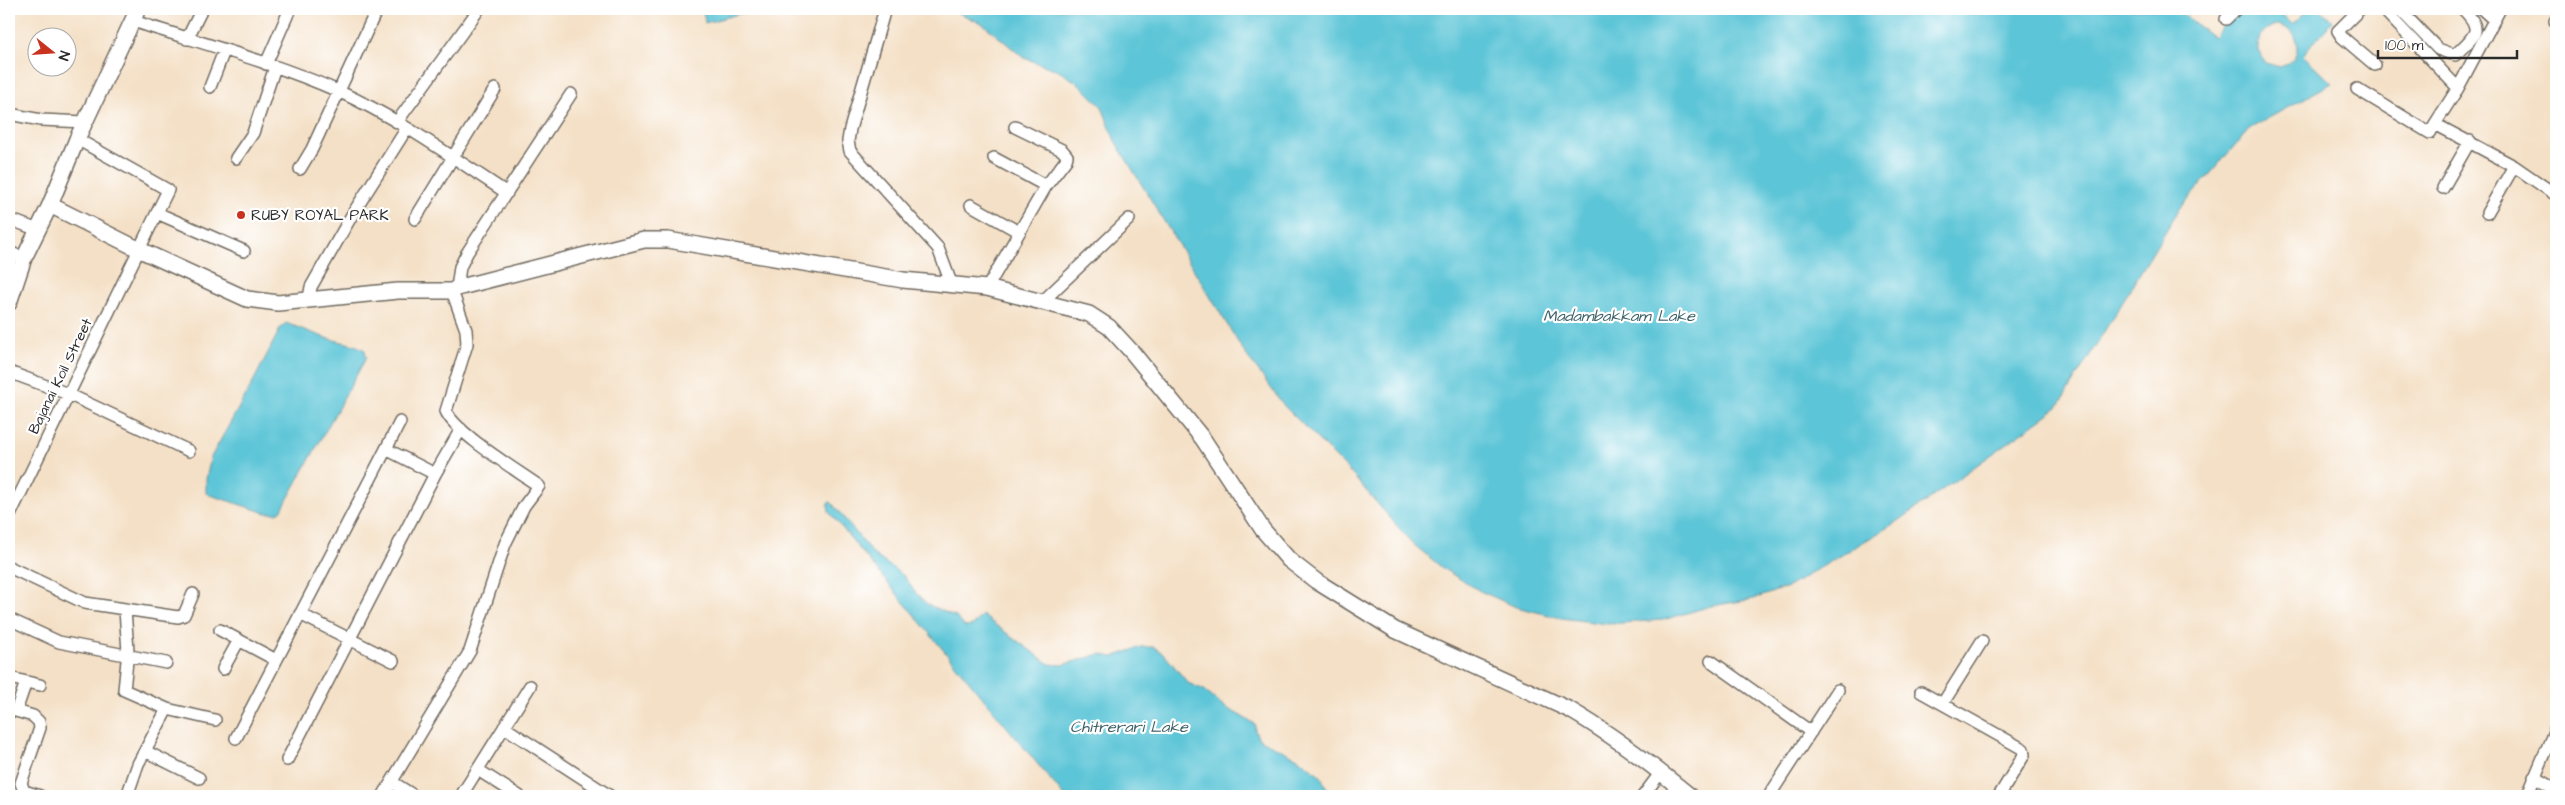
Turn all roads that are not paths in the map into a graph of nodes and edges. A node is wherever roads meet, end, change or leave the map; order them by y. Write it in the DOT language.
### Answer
graph roads {
  1 [pos="202,9"];
  2 [pos="290,9"];
  3 [pos="377,9"];
  4 [pos="479,9"];
  5 [pos="885,9"];
  6 [pos="2236,9"];
  7 [pos="2383,9"];
  8 [pos="2463,9"];
  9 [pos="2482,9"];
  10 [pos="2500,9"];
  11 [pos="2354,10"];
  12 [pos="2404,10"];
  13 [pos="136,15"];
  14 [pos="2226,19"];
  15 [pos="2494,20"];
  16 [pos="187,39"];
  17 [pos="224,51"];
  18 [pos="2375,65"];
  19 [pos="270,66"];
  20 [pos="210,87"];
  21 [pos="2458,88"];
  22 [pos="495,89"];
  23 [pos="2357,90"];
  24 [pos="339,92"];
  25 [pos="570,94"];
  26 [pos="9,114"];
  27 [pos="85,122"];
  28 [pos="402,125"];
  29 [pos="1015,127"];
  30 [pos="2429,133"];
  31 [pos="77,139"];
  32 [pos="2470,141"];
  33 [pos="452,157"];
  34 [pos="236,158"];
  35 [pos="994,158"];
  36 [pos="2514,166"];
  37 [pos="300,168"];
  38 [pos="1046,186"];
  39 [pos="2443,188"];
  40 [pos="507,193"];
  41 [pos="2556,194"];
  42 [pos="50,205"];
  43 [pos="971,205"];
  44 [pos="157,213"];
  45 [pos="2487,213"];
  46 [pos="9,219"];
  47 [pos="415,219"];
  48 [pos="1129,219"];
  49 [pos="38,230"];
  50 [pos="1020,232"];
  51 [pos="138,249"];
  52 [pos="244,251"];
  53 [pos="9,252"];
  54 [pos="24,258"];
  55 [pos="950,283"];
  56 [pos="986,288"];
  57 [pos="455,290"];
  58 [pos="309,298"];
  59 [pos="1042,302"];
  60 [pos="9,303"];
  61 [pos="9,372"];
  62 [pos="68,394"];
  63 [pos="400,422"];
  64 [pos="462,429"];
  65 [pos="386,449"];
  66 [pos="190,451"];
  67 [pos="435,474"];
  68 [pos="9,517"];
  69 [pos="9,567"];
  70 [pos="193,594"];
  71 [pos="125,610"];
  72 [pos="300,614"];
  73 [pos="9,618"];
  74 [pos="220,630"];
  75 [pos="349,639"];
  76 [pos="239,640"];
  77 [pos="1982,641"];
  78 [pos="128,655"];
  79 [pos="276,660"];
  80 [pos="1711,661"];
  81 [pos="393,662"];
  82 [pos="166,663"];
  83 [pos="223,669"];
  84 [pos="10,678"];
  85 [pos="26,682"];
  86 [pos="40,686"];
  87 [pos="530,686"];
  88 [pos="1838,690"];
  89 [pos="1921,692"];
  90 [pos="1944,703"];
  91 [pos="166,709"];
  92 [pos="12,710"];
  93 [pos="215,720"];
  94 [pos="504,727"];
  95 [pos="2556,727"];
  96 [pos="1811,732"];
  97 [pos="236,738"];
  98 [pos="145,751"];
  99 [pos="287,760"];
  100 [pos="478,770"];
  101 [pos="1661,772"];
  102 [pos="2534,777"];
  103 [pos="199,778"];
  104 [pos="392,782"];
  105 [pos="2556,790"];
  106 [pos="40,796"];
  107 [pos="127,796"];
  108 [pos="383,796"];
  109 [pos="414,796"];
  110 [pos="461,796"];
  111 [pos="519,796"];
  112 [pos="610,796"];
  113 [pos="1643,796"];
  114 [pos="1690,796"];
  115 [pos="1769,796"];
  116 [pos="1999,796"];
  117 [pos="2526,796"];
  1 -- 16 [label="street"];
  2 -- 19 [label="street"];
  3 -- 24 [label="street"];
  4 -- 28 [label="street"];
  5 -- 55 [label="street"];
  6 -- 14 [label="street"];
  7 -- 21 [label="street"];
  8 -- 12 [label="street"];
  9 -- 15 [label="street"];
  10 -- 15 [label="street"];
  11 -- 18 [label="street"];
  13 -- 16 [label="street"];
  13 -- 27 [label="street"];
  15 -- 21 [label="street"];
  16 -- 17 [label="street"];
  17 -- 19 [label="street"];
  17 -- 20 [label="street"];
  19 -- 24 [label="street"];
  19 -- 34 [label="street"];
  21 -- 30 [label="street"];
  22 -- 33 [label="street"];
  23 -- 30 [label="street"];
  24 -- 28 [label="street"];
  24 -- 37 [label="street"];
  25 -- 40 [label="street"];
  26 -- 27 [label="street"];
  27 -- 31 [label="street"];
  28 -- 33 [label="street"];
  28 -- 58 [label="street"];
  29 -- 38 [label="street"];
  30 -- 32 [label="street"];
  31 -- 42 [label="street"];
  31 -- 44 [label="street, Bajanai Koil Street"];
  32 -- 36 [label="street"];
  32 -- 39 [label="street"];
  33 -- 40 [label="street"];
  33 -- 47 [label="street"];
  35 -- 38 [label="street"];
  36 -- 41 [label="street"];
  36 -- 45 [label="street"];
  38 -- 50 [label="street"];
  40 -- 57 [label="street"];
  42 -- 49 [label="street"];
  42 -- 51 [label="street"];
  43 -- 50 [label="street"];
  44 -- 51 [label="street, Bajanai Koil Street"];
  44 -- 52 [label="street"];
  46 -- 49 [label="street"];
  48 -- 59 [label="street"];
  49 -- 54 [label="street"];
  50 -- 56 [label="street"];
  51 -- 58 [label="street"];
  51 -- 62 [label="street, Bajanai Koil Street"];
  53 -- 54 [label="street"];
  54 -- 60 [label="street"];
  55 -- 56 [label="street"];
  55 -- 57 [label="street"];
  56 -- 59 [label="street"];
  57 -- 58 [label="street"];
  57 -- 64 [label="street"];
  59 -- 101 [label="street"];
  61 -- 62 [label="street"];
  62 -- 66 [label="street"];
  62 -- 68 [label="street, Bajanai Koil Street"];
  63 -- 65 [label="street"];
  64 -- 67 [label="street"];
  64 -- 104 [label="street"];
  65 -- 67 [label="street"];
  65 -- 72 [label="street"];
  67 -- 75 [label="street"];
  69 -- 71 [label="street"];
  70 -- 71 [label="street"];
  71 -- 78 [label="street"];
  72 -- 75 [label="street"];
  72 -- 79 [label="street"];
  73 -- 78 [label="street"];
  74 -- 76 [label="street"];
  75 -- 81 [label="street"];
  75 -- 99 [label="street"];
  76 -- 79 [label="street"];
  76 -- 83 [label="street"];
  77 -- 90 [label="street"];
  78 -- 82 [label="street"];
  78 -- 91 [label="street"];
  79 -- 97 [label="street"];
  80 -- 96 [label="street"];
  84 -- 85 [label="street"];
  85 -- 86 [label="street"];
  85 -- 92 [label="street"];
  87 -- 94 [label="street"];
  88 -- 96 [label="street"];
  89 -- 90 [label="street"];
  90 -- 116 [label="street"];
  91 -- 93 [label="street"];
  91 -- 98 [label="street"];
  92 -- 106 [label="street"];
  94 -- 100 [label="street"];
  94 -- 112 [label="street"];
  95 -- 102 [label="street"];
  96 -- 115 [label="street"];
  98 -- 103 [label="street"];
  98 -- 107 [label="street"];
  100 -- 110 [label="street"];
  100 -- 111 [label="street"];
  101 -- 113 [label="street"];
  101 -- 114 [label="street"];
  102 -- 105 [label="street"];
  102 -- 117 [label="street"];
  104 -- 108 [label="street"];
  104 -- 109 [label="street"];
}
